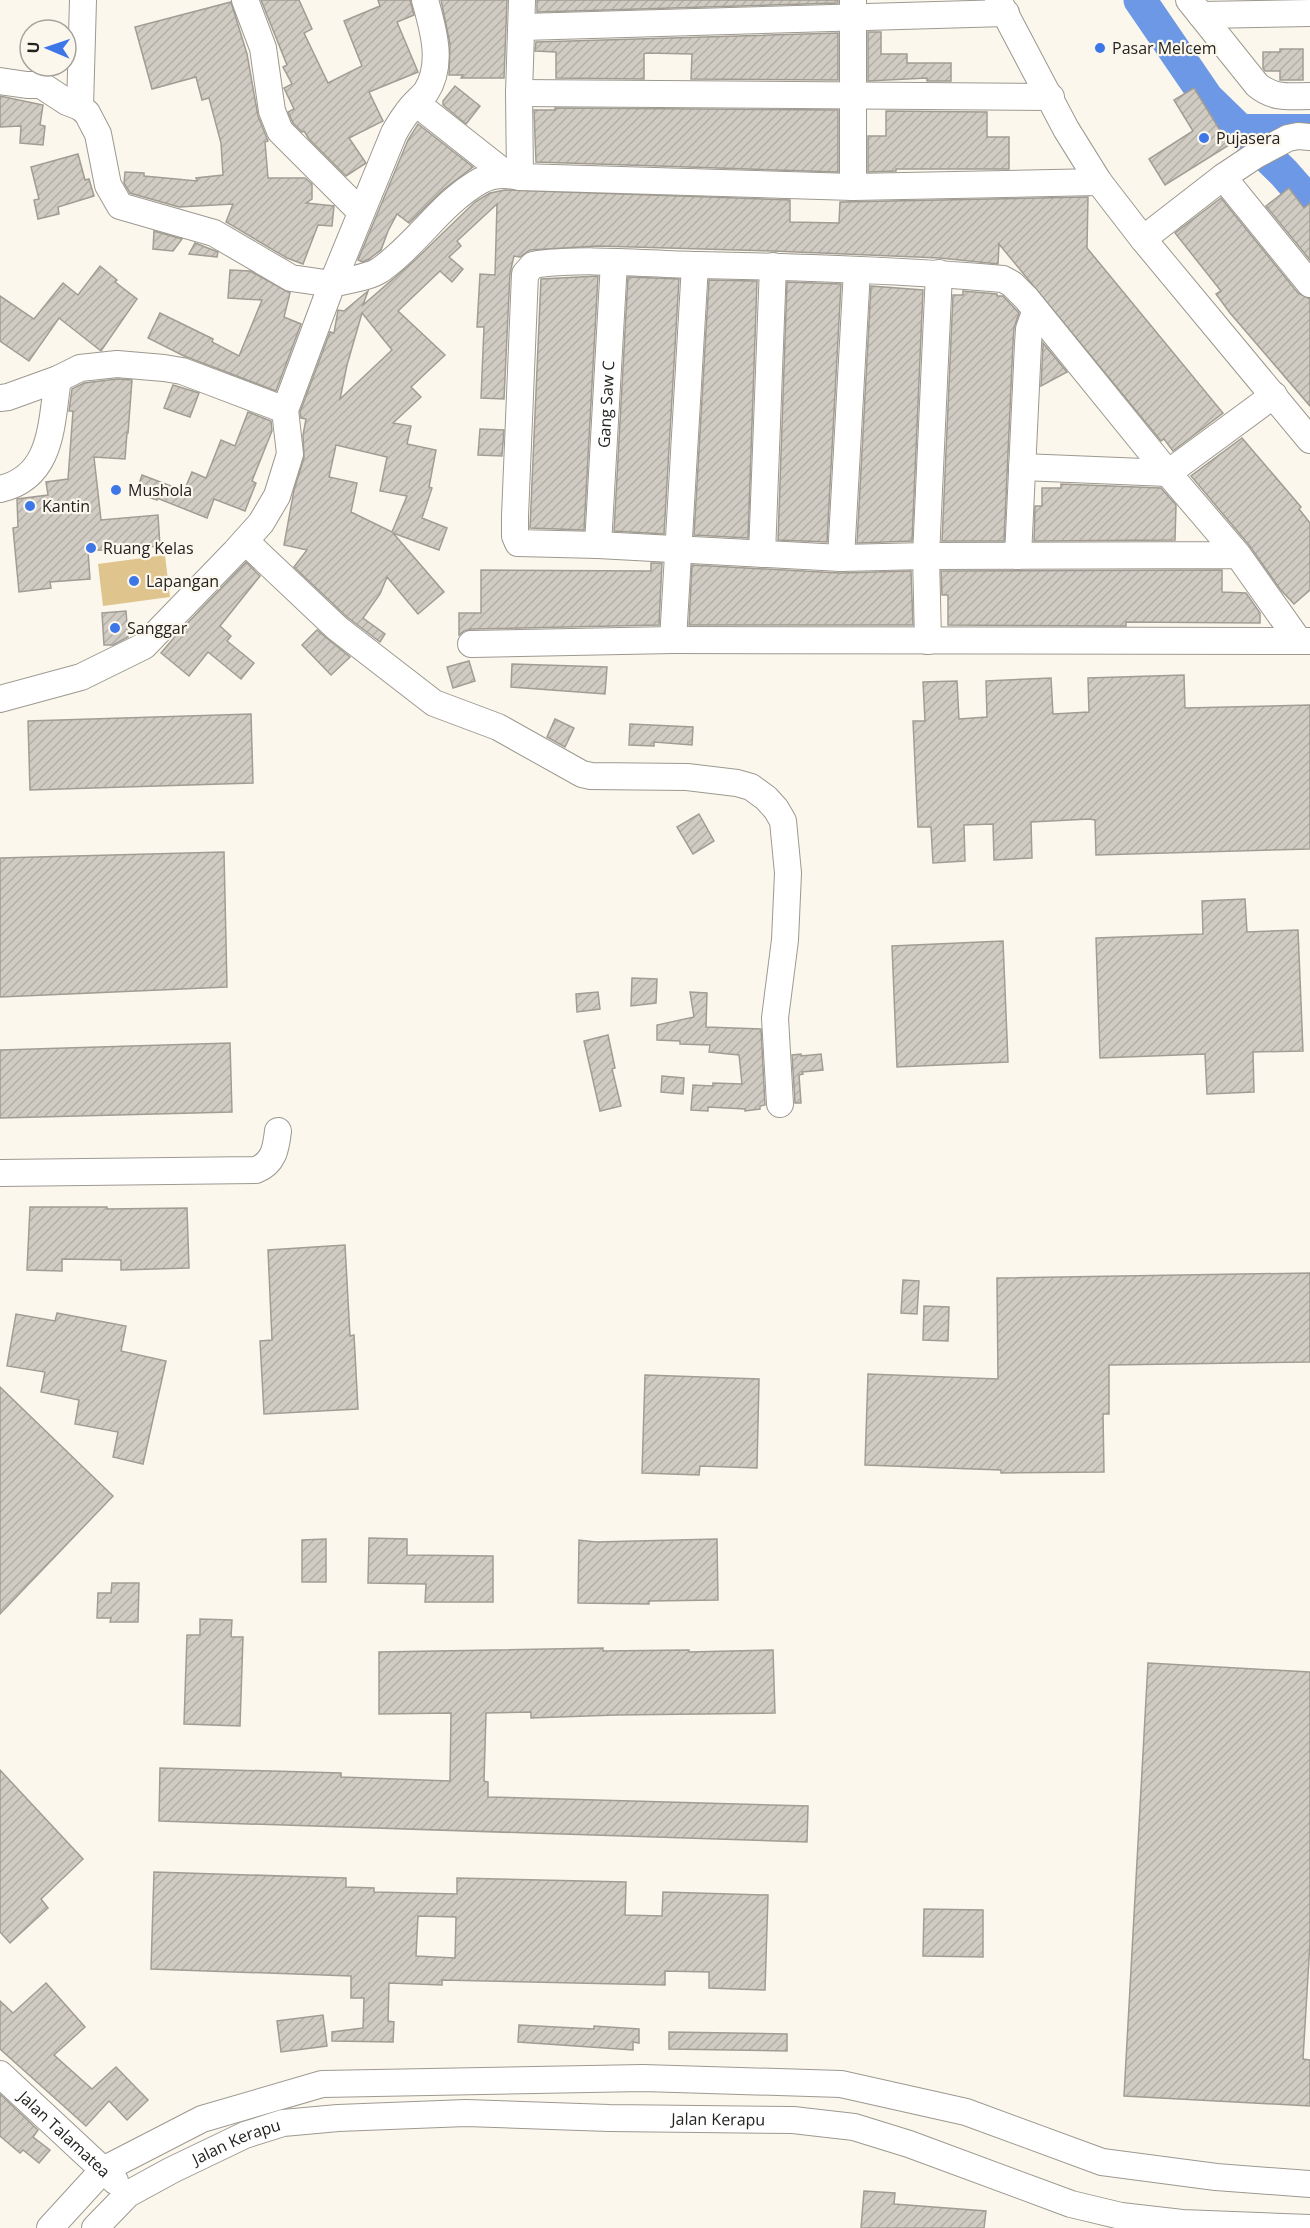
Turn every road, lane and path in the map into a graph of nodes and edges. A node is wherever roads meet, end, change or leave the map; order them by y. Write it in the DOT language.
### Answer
graph roads {
  1 [pos="83,0"];
  2 [pos="245,0"];
  3 [pos="425,0"];
  4 [pos="522,0"];
  5 [pos="1002,7"];
  6 [pos="1195,7"];
  7 [pos="854,9"];
  8 [pos="1310,13"];
  9 [pos="523,27"];
  10 [pos="0,81"];
  11 [pos="519,93"];
  12 [pos="1310,96"];
  13 [pos="852,97"];
  14 [pos="1051,97"];
  15 [pos="416,103"];
  16 [pos="80,107"];
  17 [pos="1299,137"];
  18 [pos="1310,159"];
  19 [pos="513,175"];
  20 [pos="1223,177"];
  21 [pos="1099,182"];
  22 [pos="853,187"];
  23 [pos="361,212"];
  24 [pos="1143,239"];
  25 [pos="614,262"];
  26 [pos="695,265"];
  27 [pos="773,266"];
  28 [pos="857,270"];
  29 [pos="939,273"];
  30 [pos="332,284"];
  31 [pos="1310,284"];
  32 [pos="1035,312"];
  33 [pos="58,379"];
  34 [pos="1274,395"];
  35 [pos="0,398"];
  36 [pos="285,411"];
  37 [pos="1310,440"];
  38 [pos="1022,467"];
  39 [pos="1168,473"];
  40 [pos="0,489"];
  41 [pos="245,541"];
  42 [pos="598,545"];
  43 [pos="677,549"];
  44 [pos="762,554"];
  45 [pos="926,555"];
  46 [pos="1238,555"];
  47 [pos="1018,556"];
  48 [pos="841,558"];
  49 [pos="673,640"];
  50 [pos="928,641"];
  51 [pos="1304,641"];
  52 [pos="471,644"];
  53 [pos="0,699"];
  54 [pos="780,1104"];
  55 [pos="278,1131"];
  56 [pos="0,1173"];
  57 [pos="0,2074"];
  58 [pos="103,2170"];
  59 [pos="1310,2184"];
  60 [pos="128,2194"];
  61 [pos="50,2228"];
  62 [pos="95,2228"];
  63 [pos="1310,2228"];
  1 -- 16 [label="street"];
  2 -- 23 [label="street"];
  3 -- 15 [label="street"];
  4 -- 9 [label="street"];
  5 -- 7 [label="street"];
  5 -- 14 [label="street"];
  6 -- 8 [label="street"];
  6 -- 12 [label="street"];
  7 -- 9 [label="street"];
  7 -- 13 [label="street"];
  9 -- 11 [label="street"];
  10 -- 16 [label="street"];
  11 -- 13 [label="street"];
  11 -- 19 [label="street"];
  13 -- 14 [label="street"];
  13 -- 22 [label="street"];
  14 -- 21 [label="street"];
  15 -- 19 [label="street"];
  15 -- 23 [label="street"];
  16 -- 30 [label="street"];
  17 -- 18 [label="street"];
  17 -- 20 [label="street"];
  19 -- 22 [label="street"];
  19 -- 30 [label="street"];
  20 -- 24 [label="street"];
  20 -- 31 [label="street"];
  21 -- 22 [label="street"];
  21 -- 24 [label="street"];
  23 -- 30 [label="street"];
  24 -- 34 [label="street"];
  25 -- 26 [label="street"];
  25 -- 42 [label="street, Gang Saw C"];
  25 -- 42 [label="street"];
  26 -- 27 [label="street"];
  26 -- 43 [label="street"];
  27 -- 28 [label="street"];
  27 -- 44 [label="street"];
  28 -- 29 [label="street"];
  28 -- 48 [label="street"];
  29 -- 32 [label="street"];
  29 -- 45 [label="street"];
  30 -- 36 [label="street"];
  32 -- 38 [label="street"];
  32 -- 39 [label="street"];
  33 -- 35 [label="street"];
  33 -- 36 [label="street"];
  33 -- 40 [label="street"];
  34 -- 37 [label="street"];
  34 -- 39 [label="street"];
  36 -- 41 [label="street"];
  38 -- 39 [label="street"];
  38 -- 47 [label="street"];
  39 -- 46 [label="street"];
  41 -- 53 [label="street"];
  41 -- 54 [label="street"];
  42 -- 43 [label="street"];
  43 -- 44 [label="street"];
  43 -- 49 [label="street"];
  44 -- 48 [label="street"];
  45 -- 47 [label="street"];
  45 -- 48 [label="street"];
  45 -- 50 [label="street"];
  46 -- 47 [label="street"];
  46 -- 51 [label="street"];
  49 -- 50 [label="street"];
  49 -- 52 [label="street"];
  50 -- 51 [label="street"];
  55 -- 56 [label="street"];
  57 -- 58 [label="street, Jalan Talamatea"];
  58 -- 59 [label="street"];
  58 -- 60 [label="street, Jalan Talamatea"];
  58 -- 61 [label="street"];
  60 -- 62 [label="street, Jalan Kerapu"];
  60 -- 63 [label="street, Jalan Kerapu"];
}
